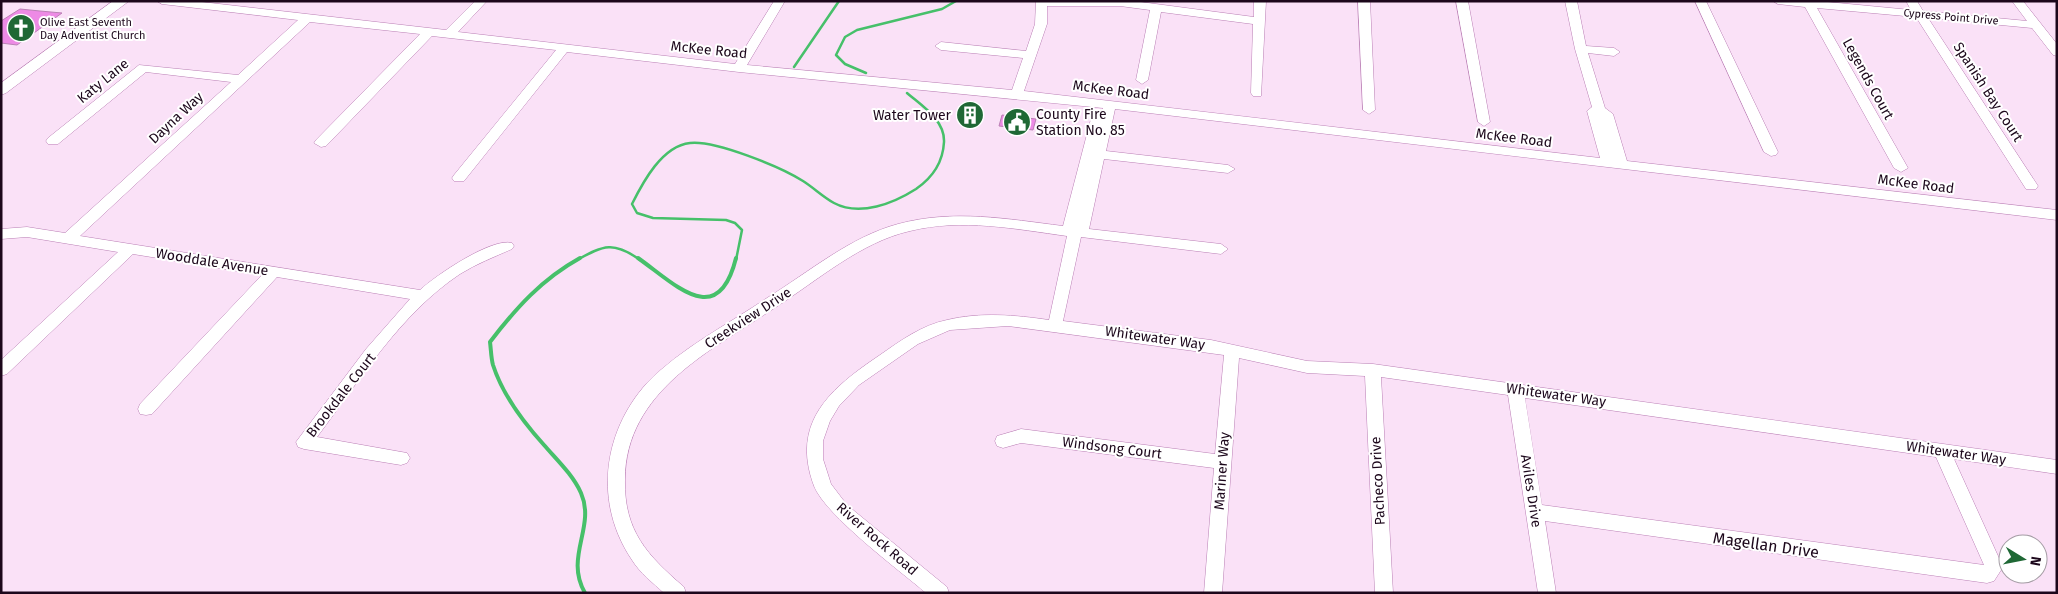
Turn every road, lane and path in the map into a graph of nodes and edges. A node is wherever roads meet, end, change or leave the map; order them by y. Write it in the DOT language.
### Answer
graph roads {
  1 [pos="122,1"];
  2 [pos="162,1"];
  3 [pos="252,1"];
  4 [pos="482,1"];
  5 [pos="764,1"];
  6 [pos="1260,1"];
  7 [pos="1364,1"];
  8 [pos="1462,1"];
  9 [pos="1571,1"];
  10 [pos="1700,1"];
  11 [pos="1778,1"];
  12 [pos="1911,1"];
  13 [pos="2017,1"];
  14 [pos="779,2"];
  15 [pos="1042,2"];
  16 [pos="1808,3"];
  17 [pos="1156,8"];
  18 [pos="241,11"];
  19 [pos="1920,15"];
  20 [pos="307,18"];
  21 [pos="1259,21"];
  22 [pos="2035,25"];
  23 [pos="428,33"];
  24 [pos="448,35"];
  25 [pos="941,46"];
  26 [pos="563,49"];
  27 [pos="1581,49"];
  28 [pos="1614,52"];
  29 [pos="2057,52"];
  30 [pos="1030,55"];
  31 [pos="738,68"];
  32 [pos="240,79"];
  33 [pos="1142,80"];
  34 [pos="1,90"];
  35 [pos="1257,93"];
  36 [pos="1017,94"];
  37 [pos="1105,105"];
  38 [pos="1369,110"];
  39 [pos="1599,110"];
  40 [pos="1484,122"];
  41 [pos="53,141"];
  42 [pos="321,143"];
  43 [pos="1771,152"];
  44 [pos="1094,154"];
  45 [pos="1608,164"];
  46 [pos="1622,165"];
  47 [pos="1900,168"];
  48 [pos="1228,169"];
  49 [pos="459,178"];
  50 [pos="2032,186"];
  51 [pos="2057,215"];
  52 [pos="1075,233"];
  53 [pos="1,234"];
  54 [pos="66,240"];
  55 [pos="507,246"];
  56 [pos="130,249"];
  57 [pos="1221,249"];
  58 [pos="273,272"];
  59 [pos="423,296"];
  60 [pos="1055,325"];
  61 [pos="1232,350"];
  62 [pos="1,370"];
  63 [pos="1373,370"];
  64 [pos="1515,389"];
  65 [pos="146,409"];
  66 [pos="1003,441"];
  67 [pos="1942,451"];
  68 [pos="401,458"];
  69 [pos="1222,462"];
  70 [pos="2057,467"];
  71 [pos="1535,512"];
  72 [pos="677,593"];
  73 [pos="940,593"];
  74 [pos="1213,593"];
  75 [pos="1384,593"];
  76 [pos="1547,593"];
  1 -- 34 [label="main road"];
  2 -- 18 [label="street, McKee Road"];
  3 -- 18 [label="street"];
  4 -- 24 [label="street"];
  5 -- 14 [label="street"];
  6 -- 21 [label="street"];
  7 -- 38 [label="street"];
  8 -- 40 [label="street"];
  9 -- 27 [label="street"];
  10 -- 43 [label="street"];
  11 -- 16 [label="street, Cypress Point Drive"];
  12 -- 19 [label="street, Spanish Bay Court"];
  13 -- 22 [label="street"];
  14 -- 31 [label="street"];
  15 -- 17 [label="street"];
  15 -- 30 [label="street"];
  16 -- 19 [label="street, Cypress Point Drive"];
  16 -- 47 [label="street, Legends Court"];
  17 -- 21 [label="street"];
  17 -- 33 [label="street"];
  18 -- 20 [label="street, McKee Road"];
  19 -- 22 [label="street, Cypress Point Drive"];
  19 -- 50 [label="street, Spanish Bay Court"];
  20 -- 23 [label="street, McKee Road"];
  20 -- 32 [label="street, Dayna Way"];
  21 -- 35 [label="street"];
  22 -- 29 [label="street"];
  23 -- 24 [label="street, McKee Road"];
  23 -- 42 [label="street"];
  24 -- 26 [label="street, McKee Road"];
  25 -- 30 [label="street"];
  26 -- 31 [label="street, McKee Road"];
  26 -- 49 [label="street"];
  27 -- 28 [label="street"];
  27 -- 39 [label="street"];
  30 -- 36 [label="street"];
  31 -- 36 [label="street, McKee Road"];
  32 -- 41 [label="street, Katy Lane"];
  32 -- 54 [label="street, Dayna Way"];
  36 -- 37 [label="street, McKee Road"];
  37 -- 44 [label="street"];
  37 -- 45 [label="street, McKee Road"];
  39 -- 45 [label="street"];
  39 -- 46 [label="street"];
  44 -- 48 [label="street"];
  44 -- 52 [label="street"];
  45 -- 46 [label="street, McKee Road"];
  46 -- 51 [label="street, McKee Road"];
  52 -- 57 [label="street, Creekview Drive"];
  52 -- 60 [label="street"];
  52 -- 72 [label="street, Creekview Drive"];
  53 -- 54 [label="street, Wooddale Avenue"];
  54 -- 56 [label="street, Wooddale Avenue"];
  55 -- 59 [label="street"];
  56 -- 58 [label="street, Wooddale Avenue"];
  56 -- 62 [label="street"];
  58 -- 59 [label="street, Wooddale Avenue"];
  58 -- 65 [label="street"];
  59 -- 68 [label="street, Brookdale Court"];
  60 -- 61 [label="street, Whitewater Way"];
  60 -- 73 [label="street, River Rock Road"];
  61 -- 63 [label="street, Whitewater Way"];
  61 -- 69 [label="street, Mariner Way"];
  63 -- 64 [label="street, Whitewater Way"];
  63 -- 75 [label="street, Pacheco Drive"];
  64 -- 67 [label="street, Whitewater Way"];
  64 -- 71 [label="street, Aviles Drive"];
  66 -- 69 [label="street, Windsong Court"];
  67 -- 70 [label="street, Whitewater Way"];
  67 -- 71 [label="street, Magellan Drive"];
  69 -- 74 [label="street, Mariner Way"];
  71 -- 76 [label="street, Aviles Drive"];
}
